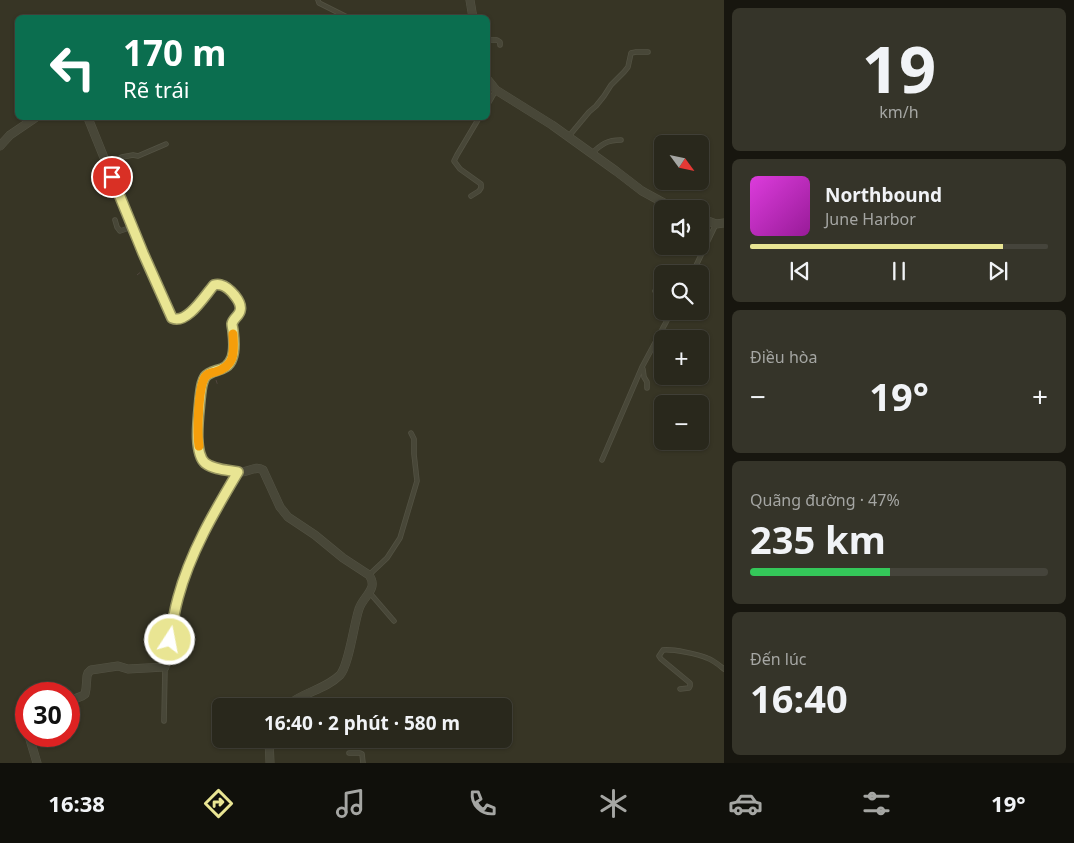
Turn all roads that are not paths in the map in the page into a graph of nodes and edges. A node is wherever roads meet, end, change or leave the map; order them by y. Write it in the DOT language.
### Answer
graph roads {
  1 [pos="318,0"];
  2 [pos="470,0"];
  3 [pos="343,15"];
  4 [pos="473,15"];
  5 [pos="490,40"];
  6 [pos="500,45"];
  7 [pos="648,52"];
  8 [pos="490,83"];
  9 [pos="496,90"];
  10 [pos="490,100"];
  11 [pos="32,120"];
  12 [pos="89,120"];
  13 [pos="478,120"];
  14 [pos="569,137"];
  15 [pos="621,140"];
  16 [pos="166,144"];
  17 [pos="0,146"];
  18 [pos="591,153"];
  19 [pos="107,165"];
  20 [pos="471,196"];
  21 [pos="658,200"];
  22 [pos="115,220"];
  23 [pos="720,224"];
  24 [pos="132,228"];
  25 [pos="697,265"];
  26 [pos="667,320"];
  27 [pos="642,367"];
  28 [pos="647,388"];
  29 [pos="411,433"];
  30 [pos="602,460"];
  31 [pos="238,472"];
  32 [pos="370,575"];
  33 [pos="369,592"];
  34 [pos="394,620"];
  35 [pos="164,667"];
  36 [pos="724,669"];
  37 [pos="680,689"];
  38 [pos="80,697"];
  39 [pos="298,698"];
  40 [pos="164,721"];
  41 [pos="32,747"];
  42 [pos="269,748"];
  43 [pos="349,753"];
  44 [pos="36,763"];
  45 [pos="270,763"];
  46 [pos="363,763"];
  1 -- 3 [label="lane"];
  2 -- 4 [label="street"];
  5 -- 6 [label="lane"];
  7 -- 14 [label="lane"];
  8 -- 9 [label="street"];
  9 -- 10 [label="lane"];
  9 -- 14 [label="street"];
  11 -- 17 [label="street"];
  12 -- 19 [label="street"];
  13 -- 20 [label="lane"];
  14 -- 18 [label="street"];
  15 -- 18 [label="lane"];
  16 -- 19 [label="lane"];
  18 -- 21 [label="street"];
  19 -- 24 [label="street"];
  22 -- 24 [label="lane"];
  23 -- 25 [label="lane"];
  24 -- 31 [label="street"];
  26 -- 27 [label="lane"];
  27 -- 28 [label="lane"];
  27 -- 30 [label="lane"];
  29 -- 32 [label="lane"];
  31 -- 32 [label="street"];
  31 -- 35 [label="street"];
  32 -- 33 [label="street"];
  33 -- 34 [label="lane"];
  33 -- 39 [label="street"];
  35 -- 38 [label="street"];
  35 -- 40 [label="lane"];
  36 -- 37 [label="lane"];
  41 -- 44 [label="street"];
  42 -- 45 [label="street"];
  43 -- 46 [label="lane"];
}
